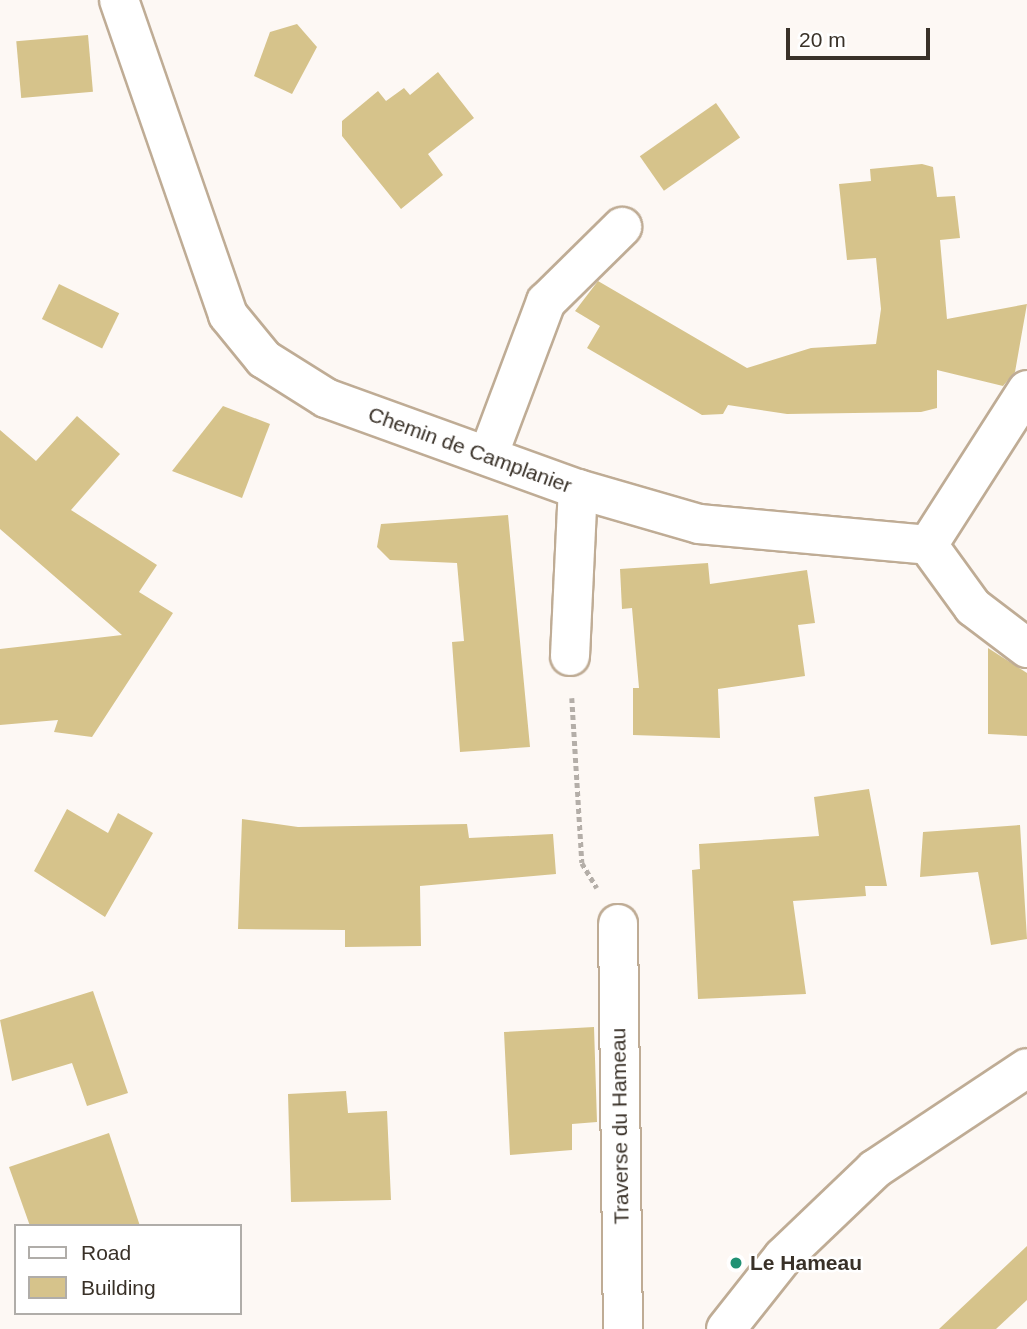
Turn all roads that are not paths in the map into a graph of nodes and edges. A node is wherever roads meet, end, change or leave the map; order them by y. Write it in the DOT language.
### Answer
graph roads {
  1 [pos="119,0"];
  2 [pos="622,227"];
  3 [pos="1027,390"];
  4 [pos="488,456"];
  5 [pos="578,489"];
  6 [pos="928,545"];
  7 [pos="1027,648"];
  8 [pos="570,656"];
  9 [pos="618,924"];
  10 [pos="1027,1068"];
  11 [pos="623,1329"];
  12 [pos="726,1329"];
  1 -- 4 [label="street, Chemin de Camplanier"];
  2 -- 4 [label="street"];
  3 -- 6 [label="street"];
  4 -- 5 [label="street, Chemin de Camplanier"];
  5 -- 6 [label="street, Chemin de Camplanier"];
  5 -- 8 [label="street"];
  6 -- 7 [label="street"];
  9 -- 11 [label="street, Traverse du Hameau"];
  10 -- 12 [label="street"];
}
